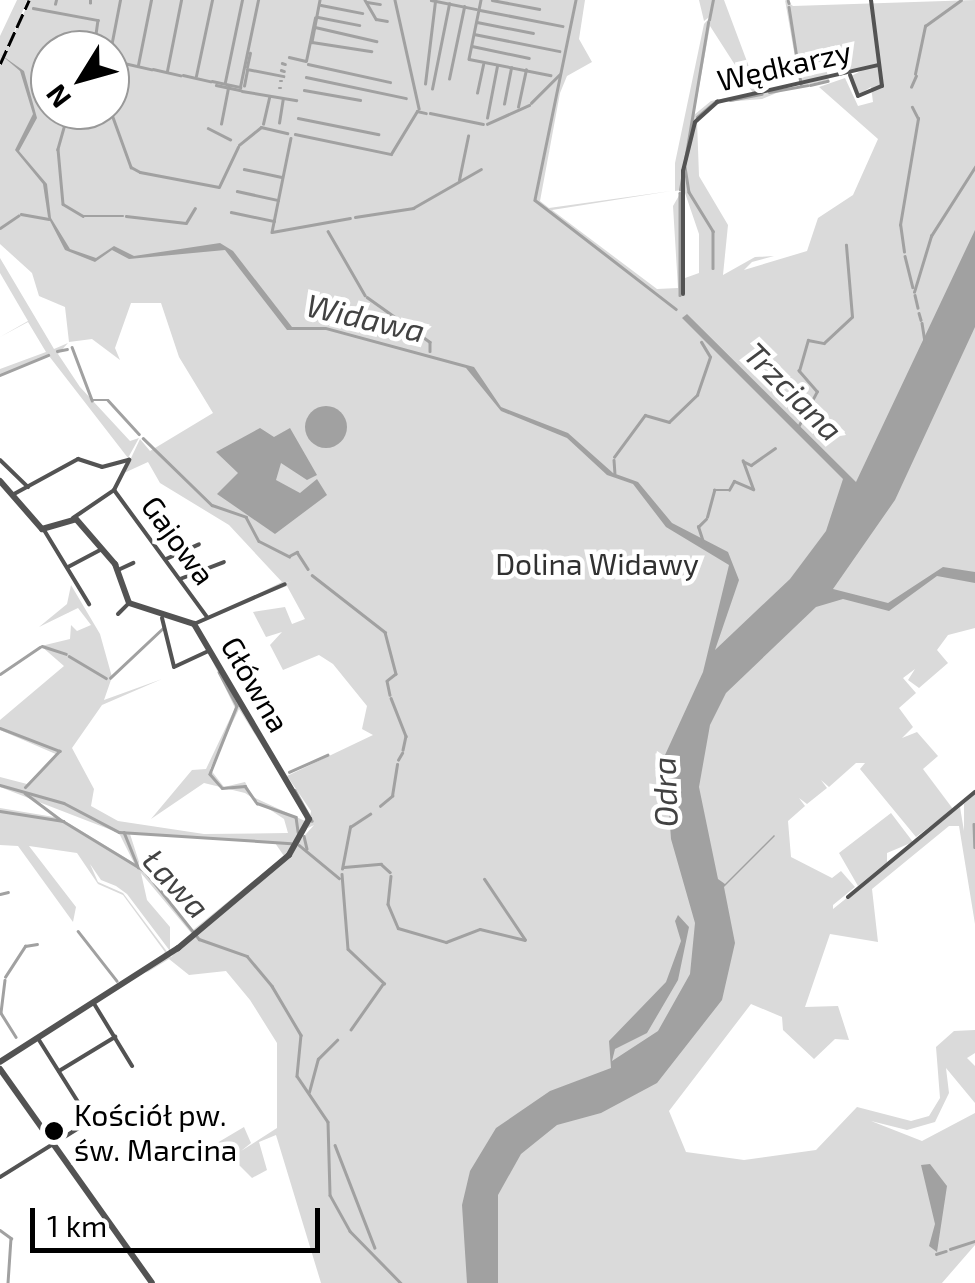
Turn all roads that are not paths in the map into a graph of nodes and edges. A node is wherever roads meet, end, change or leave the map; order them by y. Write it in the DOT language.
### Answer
graph roads {
  1 [pos="871,0"];
  2 [pos="878,64"];
  3 [pos="850,75"];
  4 [pos="683,294"];
  5 [pos="0,460"];
  6 [pos="0,481"];
  7 [pos="28,487"];
  8 [pos="114,490"];
  9 [pos="14,494"];
  10 [pos="73,518"];
  11 [pos="44,530"];
  12 [pos="199,544"];
  13 [pos="102,550"];
  14 [pos="166,559"];
  15 [pos="224,562"];
  16 [pos="133,563"];
  17 [pos="68,567"];
  18 [pos="118,570"];
  19 [pos="180,579"];
  20 [pos="285,584"];
  21 [pos="128,603"];
  22 [pos="89,604"];
  23 [pos="118,614"];
  24 [pos="207,617"];
  25 [pos="162,618"];
  26 [pos="194,624"];
  27 [pos="210,651"];
  28 [pos="975,792"];
  29 [pos="848,897"];
  30 [pos="93,1002"];
  31 [pos="36,1036"];
  32 [pos="114,1038"];
  33 [pos="0,1066"];
  34 [pos="132,1066"];
  35 [pos="59,1071"];
  36 [pos="55,1144"];
  37 [pos="0,1177"];
  38 [pos="152,1283"];
  1 -- 2 [label="street, Wędkarzy"];
  2 -- 3 [label="street, Wędkarzy"];
  2 -- 3 [label="street"];
  3 -- 4 [label="street, Wędkarzy"];
  5 -- 7 [label="street"];
  6 -- 9 [label="street"];
  7 -- 8 [label="street"];
  7 -- 9 [label="street"];
  8 -- 10 [label="street"];
  8 -- 14 [label="street, Gajowa"];
  9 -- 11 [label="street"];
  10 -- 11 [label="street"];
  10 -- 13 [label="street"];
  11 -- 17 [label="street"];
  12 -- 14 [label="street"];
  13 -- 17 [label="street"];
  13 -- 18 [label="street"];
  14 -- 19 [label="street, Gajowa"];
  15 -- 19 [label="street"];
  16 -- 18 [label="street"];
  17 -- 22 [label="street"];
  18 -- 21 [label="street"];
  19 -- 24 [label="street, Gajowa"];
  20 -- 24 [label="street"];
  21 -- 23 [label="street"];
  21 -- 25 [label="street, Główna"];
  24 -- 26 [label="street"];
  25 -- 26 [label="street, Główna"];
  25 -- 27 [label="street"];
  26 -- 27 [label="street, Główna"];
  27 -- 30 [label="street, Główna"];
  28 -- 29 [label="street"];
  30 -- 31 [label="street"];
  30 -- 32 [label="street"];
  31 -- 33 [label="street"];
  31 -- 35 [label="street"];
  32 -- 34 [label="street"];
  32 -- 35 [label="street"];
  33 -- 36 [label="street"];
  35 -- 36 [label="street"];
  36 -- 37 [label="street"];
  36 -- 38 [label="street"];
}
